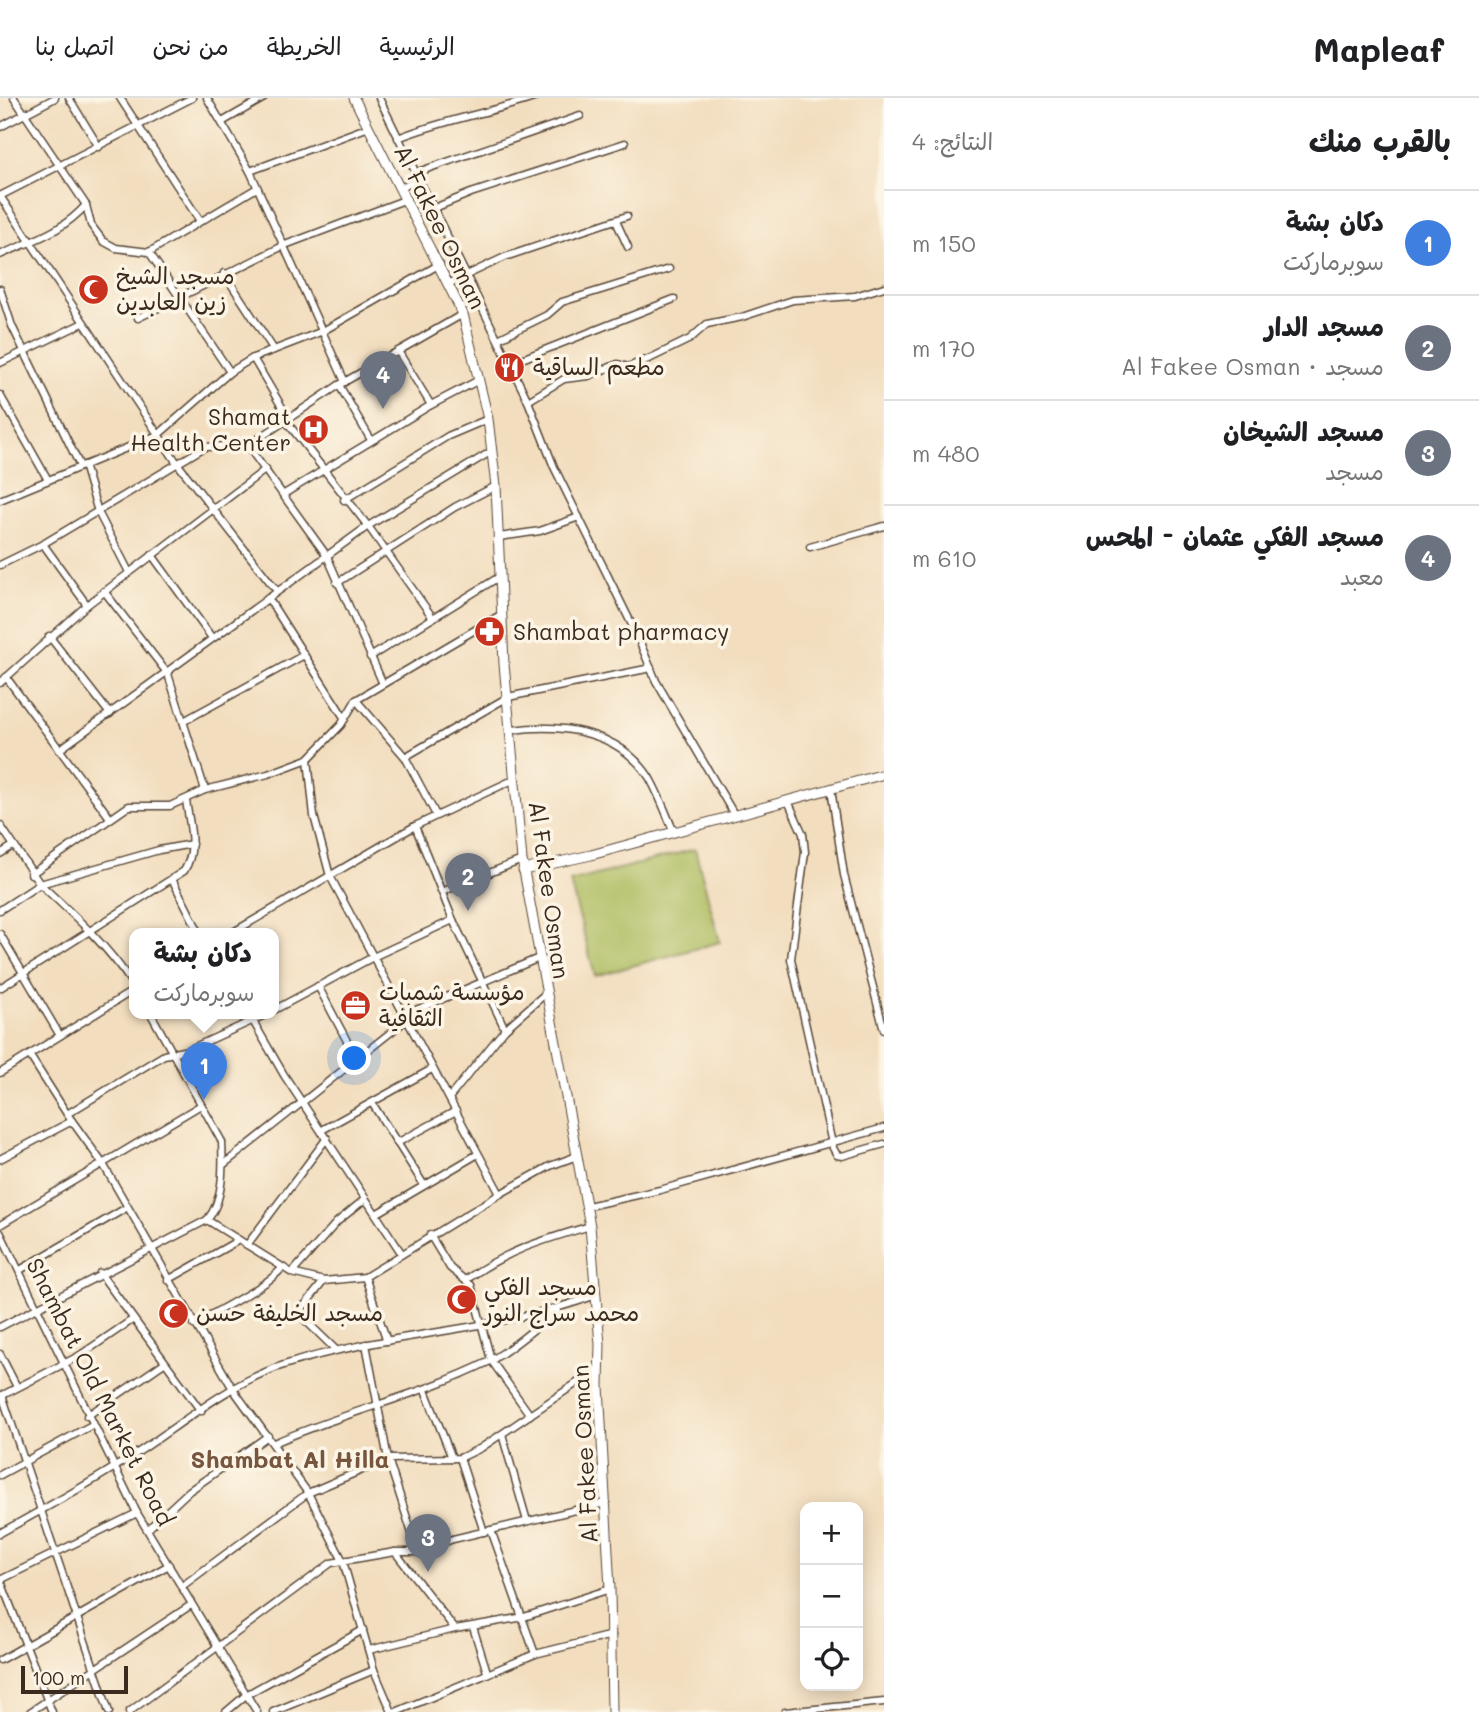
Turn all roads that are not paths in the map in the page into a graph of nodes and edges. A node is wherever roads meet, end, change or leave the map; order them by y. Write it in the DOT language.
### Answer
graph roads {
  1 [pos="14,98"];
  2 [pos="55,98"];
  3 [pos="69,98"];
  4 [pos="120,98"];
  5 [pos="192,98"];
  6 [pos="207,98"];
  7 [pos="264,98"];
  8 [pos="354,98"];
  9 [pos="379,98"];
  10 [pos="534,98"];
  11 [pos="24,115"];
  12 [pos="580,116"];
  13 [pos="222,122"];
  14 [pos="0,127"];
  15 [pos="137,127"];
  16 [pos="369,127"];
  17 [pos="397,138"];
  18 [pos="625,143"];
  19 [pos="99,147"];
  20 [pos="60,167"];
  21 [pos="250,171"];
  22 [pos="416,177"];
  23 [pos="401,187"];
  24 [pos="257,188"];
  25 [pos="407,199"];
  26 [pos="86,205"];
  27 [pos="432,209"];
  28 [pos="627,216"];
  29 [pos="200,221"];
  30 [pos="616,221"];
  31 [pos="30,242"];
  32 [pos="285,245"];
  33 [pos="628,247"];
  34 [pos="149,251"];
  35 [pos="0,255"];
  36 [pos="440,264"];
  37 [pos="669,269"];
  38 [pos="224,273"];
  39 [pos="466,277"];
  40 [pos="450,283"];
  41 [pos="884,287"];
  42 [pos="0,289"];
  43 [pos="177,296"];
  44 [pos="674,299"];
  45 [pos="463,314"];
  46 [pos="138,318"];
  47 [pos="83,323"];
  48 [pos="323,331"];
  49 [pos="498,339"];
  50 [pos="274,350"];
  51 [pos="398,351"];
  52 [pos="25,352"];
  53 [pos="254,358"];
  54 [pos="0,363"];
  55 [pos="509,364"];
  56 [pos="230,372"];
  57 [pos="480,380"];
  58 [pos="342,384"];
  59 [pos="0,396"];
  60 [pos="528,401"];
  61 [pos="430,405"];
  62 [pos="488,419"];
  63 [pos="287,420"];
  64 [pos="158,435"];
  65 [pos="371,440"];
  66 [pos="247,445"];
  67 [pos="492,451"];
  68 [pos="177,463"];
  69 [pos="82,465"];
  70 [pos="265,469"];
  71 [pos="321,471"];
  72 [pos="48,480"];
  73 [pos="496,486"];
  74 [pos="284,495"];
  75 [pos="344,499"];
  76 [pos="0,500"];
  77 [pos="214,510"];
  78 [pos="98,512"];
  79 [pos="579,517"];
  80 [pos="368,526"];
  81 [pos="884,526"];
  82 [pos="499,537"];
  83 [pos="43,544"];
  84 [pos="810,547"];
  85 [pos="386,553"];
  86 [pos="152,555"];
  87 [pos="327,556"];
  88 [pos="0,565"];
  89 [pos="129,572"];
  90 [pos="499,577"];
  91 [pos="337,583"];
  92 [pos="277,591"];
  93 [pos="104,592"];
  94 [pos="268,598"];
  95 [pos="87,605"];
  96 [pos="502,614"];
  97 [pos="433,618"];
  98 [pos="49,636"];
  99 [pos="212,638"];
  100 [pos="304,655"];
  101 [pos="370,656"];
  102 [pos="651,668"];
  103 [pos="168,674"];
  104 [pos="6,677"];
  105 [pos="0,682"];
  106 [pos="383,684"];
  107 [pos="508,697"];
  108 [pos="356,700"];
  109 [pos="110,714"];
  110 [pos="345,719"];
  111 [pos="184,721"];
  112 [pos="512,730"];
  113 [pos="59,750"];
  114 [pos="405,757"];
  115 [pos="307,759"];
  116 [pos="884,774"];
  117 [pos="515,779"];
  118 [pos="831,789"];
  119 [pos="205,790"];
  120 [pos="186,800"];
  121 [pos="788,801"];
  122 [pos="436,815"];
  123 [pos="735,816"];
  124 [pos="110,818"];
  125 [pos="0,825"];
  126 [pos="415,826"];
  127 [pos="674,832"];
  128 [pos="192,844"];
  129 [pos="13,846"];
  130 [pos="0,854"];
  131 [pos="522,865"];
  132 [pos="31,874"];
  133 [pos="330,876"];
  134 [pos="173,881"];
  135 [pos="40,884"];
  136 [pos="444,891"];
  137 [pos="0,910"];
  138 [pos="453,920"];
  139 [pos="197,928"];
  140 [pos="240,928"];
  141 [pos="92,932"];
  142 [pos="0,934"];
  143 [pos="373,957"];
  144 [pos="539,958"];
  145 [pos="23,975"];
  146 [pos="129,980"];
  147 [pos="482,980"];
  148 [pos="318,986"];
  149 [pos="0,988"];
  150 [pos="129,991"];
  151 [pos="545,994"];
  152 [pos="279,1007"];
  153 [pos="404,1018"];
  154 [pos="153,1019"];
  155 [pos="252,1019"];
  156 [pos="258,1019"];
  157 [pos="253,1022"];
  158 [pos="505,1028"];
  159 [pos="884,1030"];
  160 [pos="59,1034"];
  161 [pos="30,1056"];
  162 [pos="174,1056"];
  163 [pos="356,1058"];
  164 [pos="432,1069"];
  165 [pos="0,1073"];
  166 [pos="449,1098"];
  167 [pos="302,1100"];
  168 [pos="372,1103"];
  169 [pos="201,1105"];
  170 [pos="456,1111"];
  171 [pos="66,1114"];
  172 [pos="72,1121"];
  173 [pos="884,1128"];
  174 [pos="322,1130"];
  175 [pos="327,1138"];
  176 [pos="397,1143"];
  177 [pos="832,1143"];
  178 [pos="884,1144"];
  179 [pos="478,1154"];
  180 [pos="577,1156"];
  181 [pos="0,1159"];
  182 [pos="103,1164"];
  183 [pos="223,1165"];
  184 [pos="424,1185"];
  185 [pos="500,1194"];
  186 [pos="365,1199"];
  187 [pos="588,1206"];
  188 [pos="126,1208"];
  189 [pos="376,1214"];
  190 [pos="207,1220"];
  191 [pos="0,1225"];
  192 [pos="590,1226"];
  193 [pos="0,1231"];
  194 [pos="430,1235"];
  195 [pos="239,1240"];
  196 [pos="247,1245"];
  197 [pos="149,1248"];
  198 [pos="402,1254"];
  199 [pos="282,1268"];
  200 [pos="20,1270"];
  201 [pos="100,1273"];
  202 [pos="292,1273"];
  203 [pos="365,1277"];
  204 [pos="467,1279"];
  205 [pos="168,1280"];
  206 [pos="324,1281"];
  207 [pos="596,1295"];
  208 [pos="38,1306"];
  209 [pos="558,1310"];
  210 [pos="132,1320"];
  211 [pos="482,1322"];
  212 [pos="194,1325"];
  213 [pos="0,1328"];
  214 [pos="387,1341"];
  215 [pos="366,1344"];
  216 [pos="336,1350"];
  217 [pos="0,1354"];
  218 [pos="491,1360"];
  219 [pos="65,1363"];
  220 [pos="163,1363"];
  221 [pos="599,1368"];
  222 [pos="18,1387"];
  223 [pos="233,1389"];
  224 [pos="425,1390"];
  225 [pos="1,1396"];
  226 [pos="378,1404"];
  227 [pos="201,1411"];
  228 [pos="530,1415"];
  229 [pos="87,1416"];
  230 [pos="92,1425"];
  231 [pos="502,1434"];
  232 [pos="268,1436"];
  233 [pos="274,1443"];
  234 [pos="452,1458"];
  235 [pos="460,1458"];
  236 [pos="388,1459"];
  237 [pos="27,1462"];
  238 [pos="114,1468"];
  239 [pos="0,1475"];
  240 [pos="308,1493"];
  241 [pos="605,1503"];
  242 [pos="42,1510"];
  243 [pos="137,1513"];
  244 [pos="527,1521"];
  245 [pos="148,1529"];
  246 [pos="487,1531"];
  247 [pos="0,1534"];
  248 [pos="395,1552"];
  249 [pos="418,1552"];
  250 [pos="57,1553"];
  251 [pos="343,1561"];
  252 [pos="169,1566"];
  253 [pos="0,1579"];
  254 [pos="181,1587"];
  255 [pos="610,1589"];
  256 [pos="191,1605"];
  257 [pos="77,1616"];
  258 [pos="524,1617"];
  259 [pos="473,1627"];
  260 [pos="455,1629"];
  261 [pos="363,1630"];
  262 [pos="612,1635"];
  263 [pos="26,1645"];
  264 [pos="216,1648"];
  265 [pos="369,1650"];
  266 [pos="535,1654"];
  267 [pos="0,1660"];
  268 [pos="96,1670"];
  269 [pos="374,1670"];
  270 [pos="487,1672"];
  271 [pos="246,1695"];
  272 [pos="47,1699"];
  273 [pos="884,1702"];
  274 [pos="30,1712"];
  275 [pos="52,1712"];
  276 [pos="109,1712"];
  277 [pos="129,1712"];
  278 [pos="226,1712"];
  279 [pos="257,1712"];
  280 [pos="273,1712"];
  281 [pos="394,1712"];
  282 [pos="611,1712"];
  283 [pos="785,1712"];
  1 -- 11 [label="street"];
  2 -- 11 [label="street"];
  3 -- 19 [label="street"];
  4 -- 15 [label="street"];
  5 -- 15 [label="street"];
  6 -- 13 [label="street"];
  7 -- 13 [label="street"];
  8 -- 16 [label="street, Al Fakee Osman"];
  9 -- 17 [label="street"];
  10 -- 17 [label="street"];
  11 -- 14 [label="street"];
  11 -- 20 [label="street"];
  12 -- 22 [label="street"];
  13 -- 21 [label="street"];
  15 -- 19 [label="street"];
  15 -- 29 [label="street"];
  16 -- 21 [label="street"];
  16 -- 23 [label="street, Al Fakee Osman"];
  17 -- 22 [label="street"];
  18 -- 27 [label="street"];
  19 -- 20 [label="street"];
  20 -- 26 [label="street"];
  20 -- 31 [label="street"];
  21 -- 24 [label="street"];
  22 -- 23 [label="street"];
  22 -- 27 [label="street"];
  23 -- 25 [label="street, Al Fakee Osman"];
  24 -- 29 [label="street"];
  24 -- 32 [label="street"];
  25 -- 32 [label="street"];
  25 -- 36 [label="street, Al Fakee Osman"];
  26 -- 31 [label="street"];
  26 -- 34 [label="street"];
  27 -- 39 [label="street"];
  28 -- 30 [label="street"];
  29 -- 34 [label="street"];
  30 -- 33 [label="street"];
  30 -- 39 [label="street"];
  31 -- 35 [label="street"];
  31 -- 47 [label="street"];
  32 -- 38 [label="street"];
  32 -- 48 [label="street"];
  34 -- 43 [label="street"];
  36 -- 40 [label="street, Al Fakee Osman"];
  36 -- 48 [label="street"];
  37 -- 49 [label="street"];
  38 -- 43 [label="street"];
  38 -- 50 [label="street"];
  39 -- 40 [label="street"];
  39 -- 49 [label="street"];
  40 -- 45 [label="street, Al Fakee Osman"];
  41 -- 60 [label="street"];
  42 -- 52 [label="street"];
  43 -- 46 [label="street"];
  43 -- 56 [label="street"];
  44 -- 55 [label="street"];
  45 -- 51 [label="street"];
  45 -- 57 [label="street, Al Fakee Osman"];
  47 -- 52 [label="street"];
  47 -- 64 [label="street"];
  48 -- 50 [label="street"];
  48 -- 58 [label="street"];
  49 -- 55 [label="street"];
  50 -- 53 [label="street"];
  51 -- 58 [label="street"];
  51 -- 61 [label="street"];
  52 -- 54 [label="street"];
  52 -- 69 [label="street"];
  53 -- 56 [label="street"];
  53 -- 63 [label="street"];
  55 -- 60 [label="street"];
  56 -- 64 [label="street"];
  57 -- 61 [label="street"];
  57 -- 62 [label="street, Al Fakee Osman"];
  58 -- 63 [label="street"];
  58 -- 65 [label="street"];
  59 -- 72 [label="street"];
  60 -- 79 [label="street"];
  61 -- 65 [label="street"];
  62 -- 67 [label="street, Al Fakee Osman"];
  62 -- 75 [label="street"];
  63 -- 66 [label="street"];
  63 -- 71 [label="street"];
  64 -- 68 [label="street"];
  64 -- 69 [label="street"];
  65 -- 71 [label="street"];
  66 -- 68 [label="street"];
  66 -- 70 [label="street"];
  67 -- 73 [label="street, Al Fakee Osman"];
  67 -- 80 [label="street"];
  68 -- 77 [label="street"];
  68 -- 78 [label="street"];
  69 -- 72 [label="street"];
  69 -- 78 [label="street"];
  70 -- 74 [label="street"];
  70 -- 77 [label="street"];
  71 -- 74 [label="street"];
  71 -- 75 [label="street"];
  72 -- 76 [label="street"];
  73 -- 82 [label="street, Al Fakee Osman"];
  73 -- 85 [label="street"];
  74 -- 87 [label="street"];
  75 -- 80 [label="street"];
  77 -- 86 [label="street"];
  77 -- 92 [label="street"];
  78 -- 83 [label="street"];
  78 -- 89 [label="street"];
  79 -- 82 [label="street"];
  79 -- 102 [label="street"];
  80 -- 85 [label="street"];
  80 -- 87 [label="street"];
  81 -- 84 [label="street"];
  82 -- 90 [label="street, Al Fakee Osman"];
  83 -- 88 [label="street"];
  83 -- 95 [label="street"];
  85 -- 91 [label="street"];
  85 -- 97 [label="street"];
  86 -- 89 [label="street"];
  86 -- 99 [label="street"];
  87 -- 91 [label="street"];
  87 -- 92 [label="street"];
  89 -- 93 [label="street"];
  90 -- 96 [label="street, Al Fakee Osman"];
  90 -- 97 [label="street"];
  91 -- 101 [label="street"];
  92 -- 94 [label="street"];
  93 -- 95 [label="street"];
  93 -- 103 [label="street"];
  94 -- 99 [label="street"];
  94 -- 100 [label="street"];
  95 -- 98 [label="street"];
  96 -- 106 [label="street"];
  96 -- 107 [label="street, Al Fakee Osman"];
  97 -- 101 [label="street"];
  98 -- 104 [label="street"];
  98 -- 109 [label="street"];
  99 -- 103 [label="street"];
  100 -- 110 [label="street"];
  100 -- 111 [label="street"];
  101 -- 106 [label="street"];
  102 -- 107 [label="street"];
  102 -- 123 [label="street"];
  103 -- 109 [label="street"];
  103 -- 111 [label="street"];
  104 -- 105 [label="street"];
  104 -- 113 [label="street"];
  106 -- 108 [label="street"];
  107 -- 112 [label="street, Al Fakee Osman"];
  107 -- 114 [label="street"];
  108 -- 110 [label="street"];
  108 -- 114 [label="street"];
  109 -- 113 [label="street"];
  110 -- 115 [label="street"];
  111 -- 119 [label="street"];
  112 -- 117 [label="street, Al Fakee Osman"];
  112 -- 127 [label="street"];
  113 -- 124 [label="street"];
  114 -- 122 [label="street"];
  115 -- 119 [label="street"];
  115 -- 133 [label="street"];
  116 -- 118 [label="street"];
  117 -- 122 [label="street"];
  117 -- 131 [label="street, Al Fakee Osman"];
  118 -- 121 [label="street"];
  118 -- 159 [label="street"];
  119 -- 120 [label="street"];
  120 -- 124 [label="street"];
  120 -- 128 [label="street"];
  121 -- 123 [label="street"];
  121 -- 177 [label="street"];
  122 -- 126 [label="street"];
  123 -- 127 [label="street"];
  124 -- 132 [label="street"];
  125 -- 129 [label="street"];
  126 -- 133 [label="street"];
  126 -- 136 [label="street"];
  127 -- 131 [label="street"];
  128 -- 134 [label="street"];
  128 -- 135 [label="street"];
  129 -- 130 [label="street"];
  129 -- 132 [label="street"];
  131 -- 136 [label="street"];
  131 -- 144 [label="street, Al Fakee Osman"];
  132 -- 135 [label="street"];
  133 -- 140 [label="street"];
  133 -- 143 [label="street"];
  134 -- 139 [label="street"];
  134 -- 141 [label="street"];
  135 -- 137 [label="street"];
  135 -- 141 [label="street"];
  136 -- 138 [label="street"];
  138 -- 143 [label="street"];
  138 -- 147 [label="street"];
  141 -- 145 [label="street"];
  141 -- 146 [label="street"];
  142 -- 145 [label="street"];
  143 -- 148 [label="street"];
  143 -- 153 [label="street"];
  144 -- 147 [label="street"];
  144 -- 151 [label="street, Al Fakee Osman"];
  145 -- 149 [label="street"];
  145 -- 160 [label="street"];
  147 -- 153 [label="street"];
  147 -- 158 [label="street"];
  148 -- 152 [label="street"];
  148 -- 163 [label="street"];
  150 -- 160 [label="street"];
  151 -- 158 [label="street"];
  151 -- 180 [label="street, Al Fakee Osman"];
  153 -- 163 [label="street"];
  153 -- 164 [label="street"];
  154 -- 162 [label="street"];
  155 -- 157 [label="street"];
  156 -- 157 [label="street"];
  157 -- 162 [label="street"];
  157 -- 167 [label="street"];
  158 -- 166 [label="street"];
  160 -- 161 [label="street"];
  161 -- 165 [label="street"];
  161 -- 171 [label="street"];
  162 -- 169 [label="street"];
  162 -- 171 [label="street"];
  163 -- 167 [label="street"];
  164 -- 166 [label="street"];
  164 -- 168 [label="street"];
  166 -- 170 [label="street"];
  167 -- 174 [label="street"];
  167 -- 183 [label="street"];
  168 -- 174 [label="street"];
  168 -- 176 [label="street"];
  169 -- 182 [label="street"];
  169 -- 183 [label="street"];
  170 -- 176 [label="street"];
  170 -- 179 [label="street"];
  171 -- 172 [label="street"];
  172 -- 181 [label="street"];
  172 -- 182 [label="street"];
  173 -- 177 [label="street"];
  174 -- 175 [label="street"];
  175 -- 186 [label="street"];
  175 -- 196 [label="street"];
  176 -- 184 [label="street"];
  177 -- 178 [label="street"];
  177 -- 187 [label="street"];
  179 -- 184 [label="street"];
  179 -- 185 [label="street"];
  180 -- 185 [label="street"];
  180 -- 187 [label="street, Al Fakee Osman"];
  182 -- 188 [label="street"];
  182 -- 191 [label="street"];
  183 -- 190 [label="street"];
  184 -- 189 [label="street"];
  185 -- 194 [label="street"];
  186 -- 189 [label="street"];
  186 -- 202 [label="street"];
  187 -- 192 [label="street, Al Fakee Osman"];
  188 -- 197 [label="street"];
  188 -- 200 [label="street"];
  189 -- 198 [label="street"];
  190 -- 195 [label="street"];
  190 -- 197 [label="street"];
  192 -- 204 [label="street"];
  192 -- 207 [label="street, Al Fakee Osman"];
  193 -- 200 [label="street, Shambat Old Market Road"];
  194 -- 198 [label="street"];
  194 -- 204 [label="street"];
  195 -- 196 [label="street"];
  195 -- 205 [label="street"];
  196 -- 199 [label="street"];
  197 -- 201 [label="street"];
  197 -- 205 [label="street"];
  198 -- 203 [label="street"];
  199 -- 202 [label="street"];
  199 -- 212 [label="street"];
  200 -- 208 [label="street, Shambat Old Market Road"];
  201 -- 208 [label="street"];
  201 -- 210 [label="street"];
  202 -- 206 [label="street"];
  203 -- 206 [label="street"];
  203 -- 214 [label="street"];
  204 -- 211 [label="street"];
  205 -- 212 [label="street"];
  206 -- 216 [label="street"];
  207 -- 209 [label="street"];
  207 -- 221 [label="street, Al Fakee Osman"];
  208 -- 213 [label="street"];
  208 -- 219 [label="street, Shambat Old Market Road"];
  209 -- 211 [label="street"];
  209 -- 218 [label="street"];
  210 -- 219 [label="street"];
  210 -- 220 [label="street"];
  211 -- 214 [label="street"];
  211 -- 218 [label="street"];
  212 -- 223 [label="street"];
  214 -- 215 [label="street"];
  215 -- 216 [label="street"];
  215 -- 226 [label="street"];
  216 -- 223 [label="street"];
  217 -- 222 [label="street"];
  218 -- 224 [label="street"];
  218 -- 228 [label="street"];
  219 -- 222 [label="street"];
  219 -- 229 [label="street, Shambat Old Market Road"];
  220 -- 227 [label="street"];
  220 -- 229 [label="street"];
  221 -- 228 [label="street"];
  221 -- 241 [label="street, Al Fakee Osman"];
  222 -- 225 [label="street"];
  223 -- 227 [label="street"];
  223 -- 232 [label="street"];
  224 -- 226 [label="street"];
  224 -- 234 [label="street"];
  225 -- 237 [label="street"];
  226 -- 233 [label="street"];
  226 -- 236 [label="street"];
  227 -- 238 [label="street"];
  228 -- 231 [label="street"];
  229 -- 230 [label="street, Shambat Old Market Road"];
  230 -- 237 [label="street"];
  230 -- 238 [label="street, Shambat Old Market Road"];
  231 -- 235 [label="street"];
  231 -- 244 [label="street"];
  232 -- 233 [label="street"];
  232 -- 245 [label="street"];
  233 -- 240 [label="street"];
  234 -- 235 [label="street"];
  234 -- 236 [label="street"];
  235 -- 246 [label="street"];
  236 -- 240 [label="street"];
  236 -- 249 [label="street"];
  237 -- 239 [label="street"];
  237 -- 242 [label="street"];
  238 -- 242 [label="street"];
  238 -- 243 [label="street, Shambat Old Market Road"];
  240 -- 251 [label="street"];
  240 -- 254 [label="street"];
  241 -- 244 [label="street"];
  241 -- 255 [label="street, Al Fakee Osman"];
  242 -- 247 [label="street"];
  242 -- 250 [label="street"];
  243 -- 245 [label="street, Shambat Old Market Road"];
  243 -- 250 [label="street"];
  244 -- 246 [label="street"];
  245 -- 252 [label="street, Shambat Old Market Road"];
  246 -- 249 [label="street"];
  246 -- 258 [label="street"];
  248 -- 249 [label="street"];
  248 -- 251 [label="street"];
  248 -- 260 [label="street"];
  250 -- 253 [label="street"];
  250 -- 257 [label="street"];
  251 -- 261 [label="street"];
  251 -- 264 [label="street"];
  252 -- 254 [label="street, Shambat Old Market Road"];
  252 -- 257 [label="street"];
  253 -- 263 [label="street"];
  254 -- 256 [label="street, Shambat Old Market Road"];
  255 -- 258 [label="street"];
  255 -- 262 [label="street, Al Fakee Osman"];
  256 -- 264 [label="street, Shambat Old Market Road"];
  256 -- 268 [label="street"];
  257 -- 263 [label="street"];
  257 -- 268 [label="street"];
  258 -- 259 [label="street"];
  258 -- 266 [label="street"];
  259 -- 260 [label="street"];
  259 -- 270 [label="street"];
  260 -- 265 [label="street"];
  261 -- 265 [label="street"];
  261 -- 271 [label="street"];
  262 -- 266 [label="street"];
  262 -- 282 [label="street, Al Fakee Osman"];
  263 -- 267 [label="street"];
  263 -- 272 [label="street"];
  264 -- 271 [label="street, Shambat Old Market Road"];
  264 -- 277 [label="street"];
  265 -- 269 [label="street"];
  266 -- 270 [label="street"];
  268 -- 272 [label="street"];
  268 -- 276 [label="street"];
  269 -- 280 [label="street"];
  269 -- 281 [label="street"];
  270 -- 281 [label="street"];
  271 -- 278 [label="street"];
  271 -- 279 [label="street, Shambat Old Market Road"];
  272 -- 274 [label="street"];
  272 -- 275 [label="street"];
  273 -- 283 [label="street"];
}
